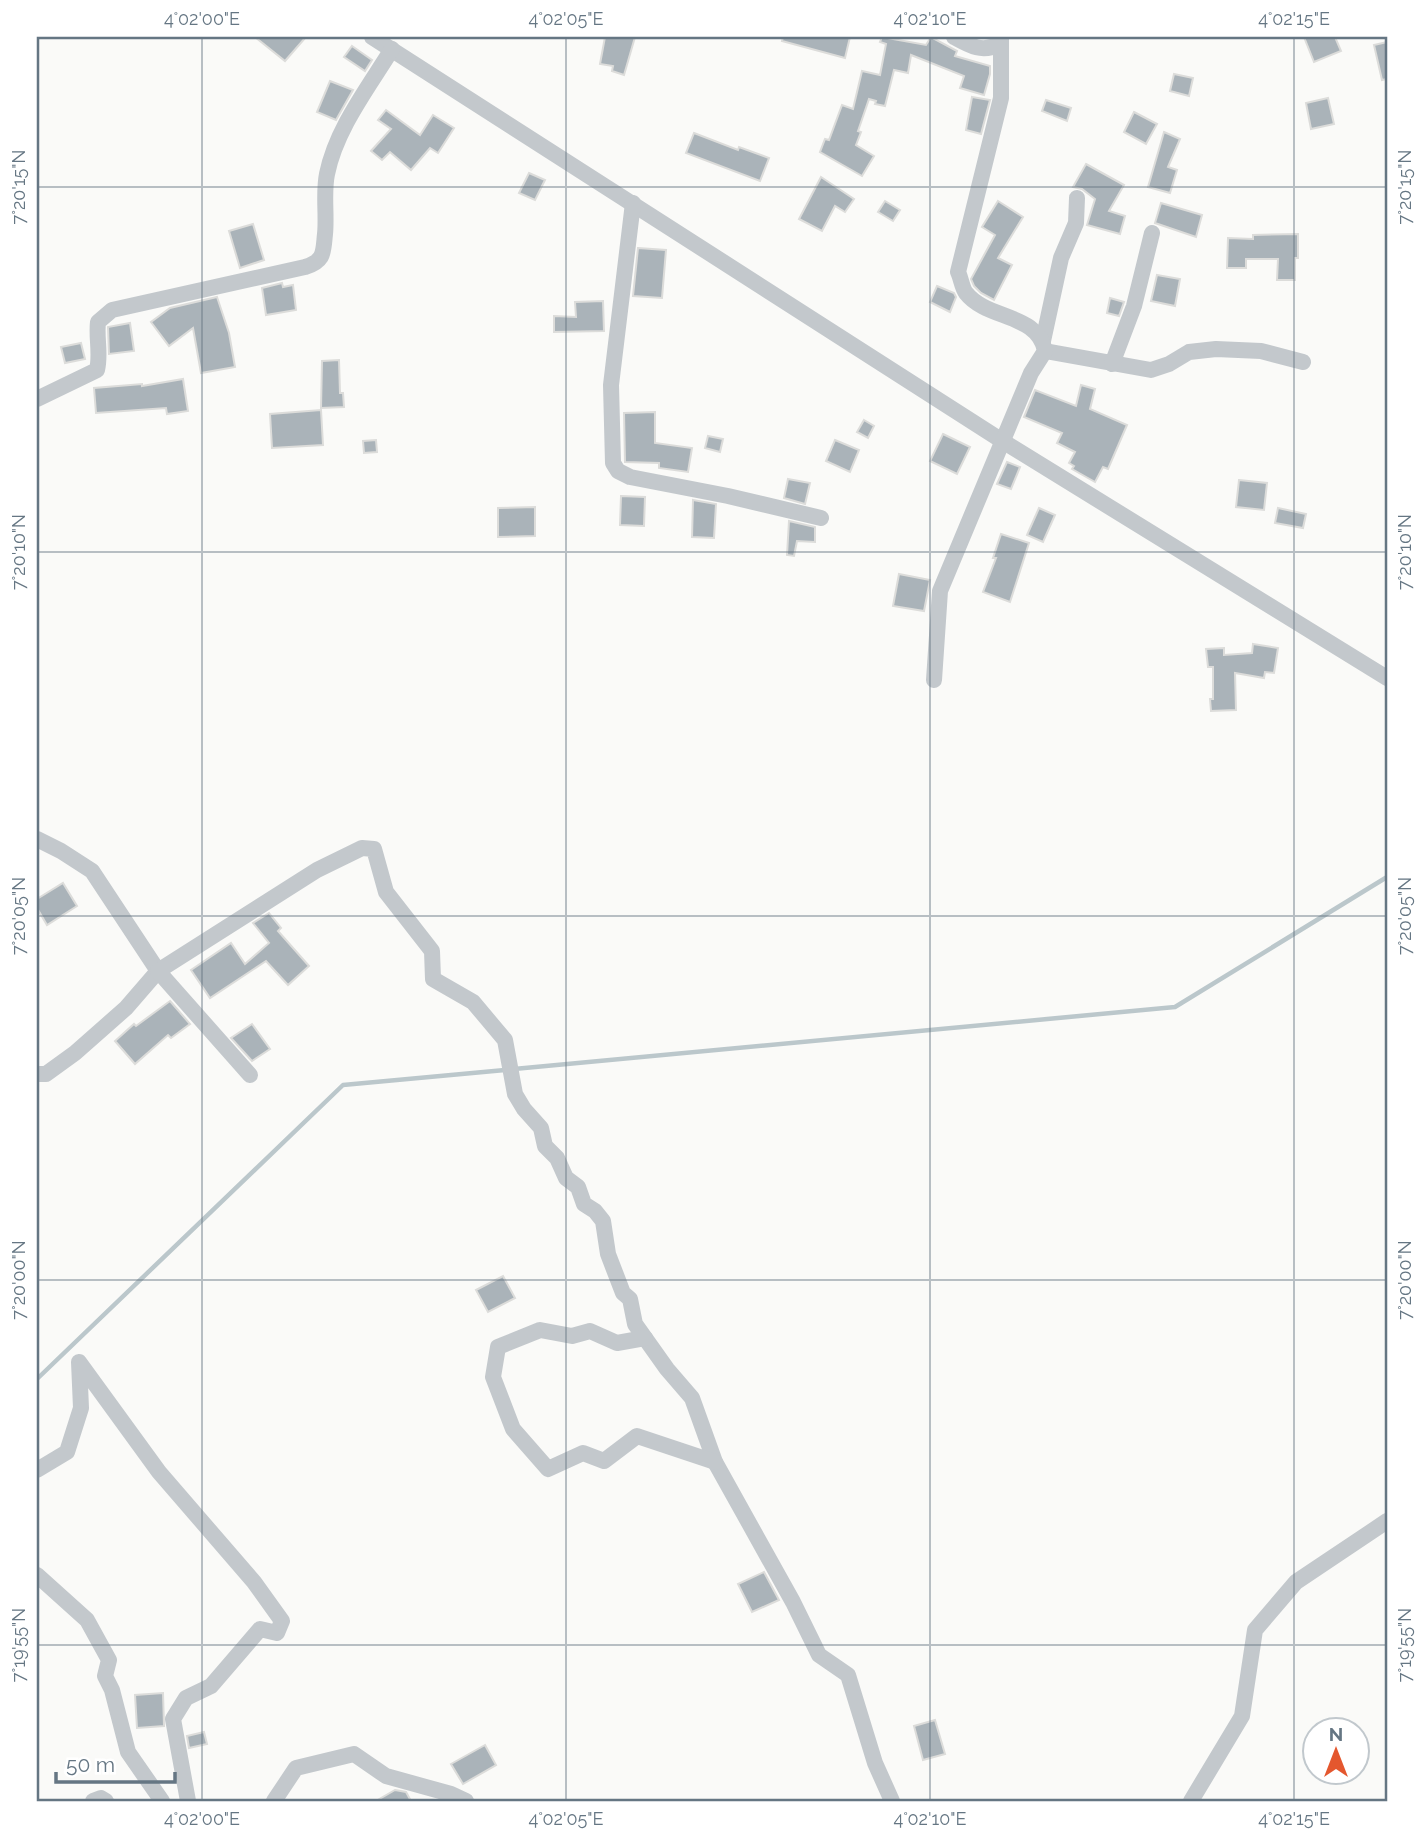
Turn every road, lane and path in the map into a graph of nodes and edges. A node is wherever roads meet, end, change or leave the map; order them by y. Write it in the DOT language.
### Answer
graph roads {
  1 [pos="372,37"];
  2 [pos="954,37"];
  3 [pos="1001,40"];
  4 [pos="392,49"];
  5 [pos="1077,198"];
  6 [pos="633,203"];
  7 [pos="1152,233"];
  8 [pos="1044,346"];
  9 [pos="1303,362"];
  10 [pos="1112,364"];
  11 [pos="37,399"];
  12 [pos="1004,442"];
  13 [pos="821,518"];
  14 [pos="1387,678"];
  15 [pos="934,680"];
  16 [pos="37,839"];
  17 [pos="158,971"];
  18 [pos="37,1074"];
  19 [pos="250,1075"];
  20 [pos="645,1338"];
  21 [pos="715,1462"];
  22 [pos="37,1470"];
  23 [pos="1387,1521"];
  24 [pos="37,1575"];
  25 [pos="93,1801"];
  26 [pos="106,1801"];
  27 [pos="162,1801"];
  28 [pos="188,1801"];
  29 [pos="274,1801"];
  30 [pos="466,1801"];
  31 [pos="892,1801"];
  32 [pos="1191,1801"];
  1 -- 4 [label="street"];
  2 -- 3 [label="street"];
  3 -- 8 [label="street"];
  4 -- 6 [label="street"];
  4 -- 11 [label="street"];
  5 -- 8 [label="street"];
  6 -- 12 [label="street"];
  6 -- 13 [label="street"];
  7 -- 10 [label="street"];
  8 -- 10 [label="street"];
  8 -- 12 [label="street"];
  9 -- 10 [label="street"];
  12 -- 14 [label="street"];
  12 -- 15 [label="street"];
  16 -- 17 [label="street"];
  17 -- 18 [label="street"];
  17 -- 19 [label="street"];
  17 -- 20 [label="street"];
  20 -- 21 [label="street"];
  20 -- 21 [label="street"];
  21 -- 31 [label="street"];
  22 -- 28 [label="street"];
  23 -- 32 [label="street"];
  24 -- 27 [label="street"];
  25 -- 26 [label="street"];
  29 -- 30 [label="street"];
}
